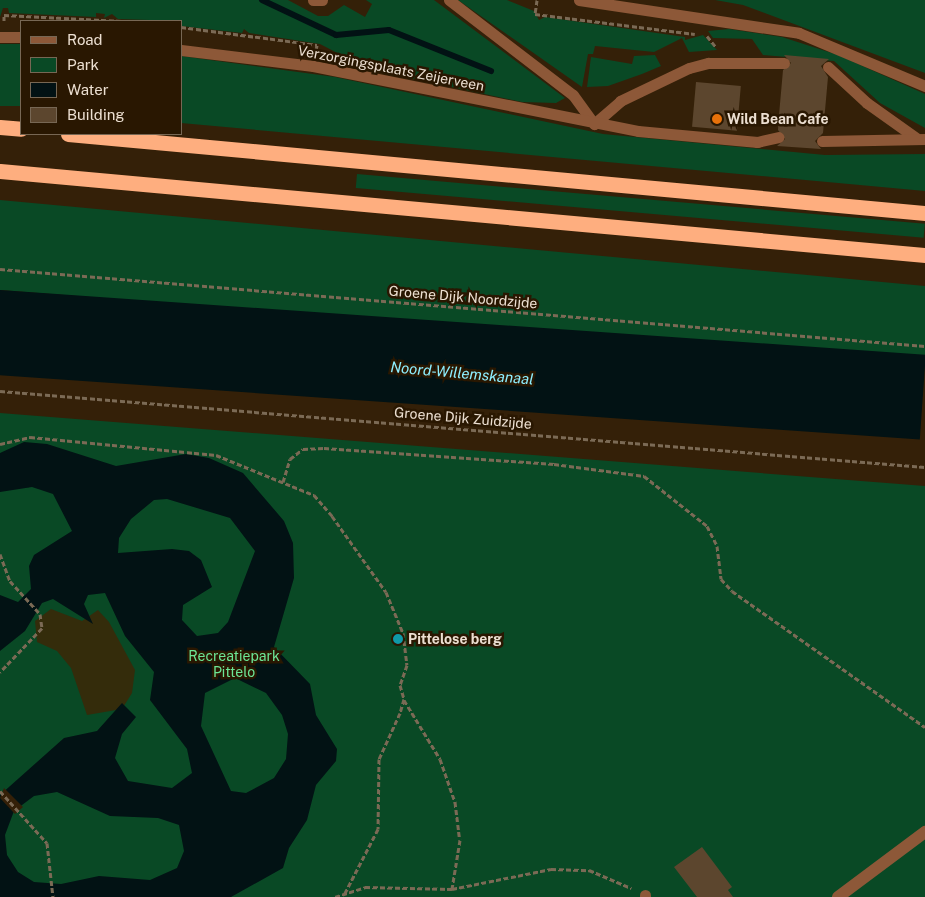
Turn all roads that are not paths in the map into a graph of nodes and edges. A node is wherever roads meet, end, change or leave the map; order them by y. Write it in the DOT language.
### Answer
graph roads {
  1 [pos="313,0"];
  2 [pos="322,0"];
  3 [pos="449,0"];
  4 [pos="579,0"];
  5 [pos="2,37"];
  6 [pos="20,38"];
  7 [pos="182,50"];
  8 [pos="784,63"];
  9 [pos="828,67"];
  10 [pos="925,86"];
  11 [pos="594,124"];
  12 [pos="0,128"];
  13 [pos="20,130"];
  14 [pos="79,135"];
  15 [pos="778,137"];
  16 [pos="920,139"];
  17 [pos="822,141"];
  18 [pos="0,171"];
  19 [pos="925,213"];
  20 [pos="925,255"];
  21 [pos="925,832"];
  22 [pos="838,897"];
  1 -- 2 [label="lane"];
  3 -- 11 [label="lane"];
  4 -- 10 [label="lane"];
  5 -- 6 [label="lane"];
  7 -- 11 [label="lane, Verzorgingsplaats Zeijerveen"];
  8 -- 11 [label="lane"];
  9 -- 16 [label="lane"];
  11 -- 15 [label="lane, Verzorgingsplaats Zeijerveen"];
  12 -- 13 [label="highway"];
  14 -- 19 [label="highway"];
  16 -- 17 [label="lane"];
  18 -- 20 [label="highway"];
  21 -- 22 [label="street"];
}
